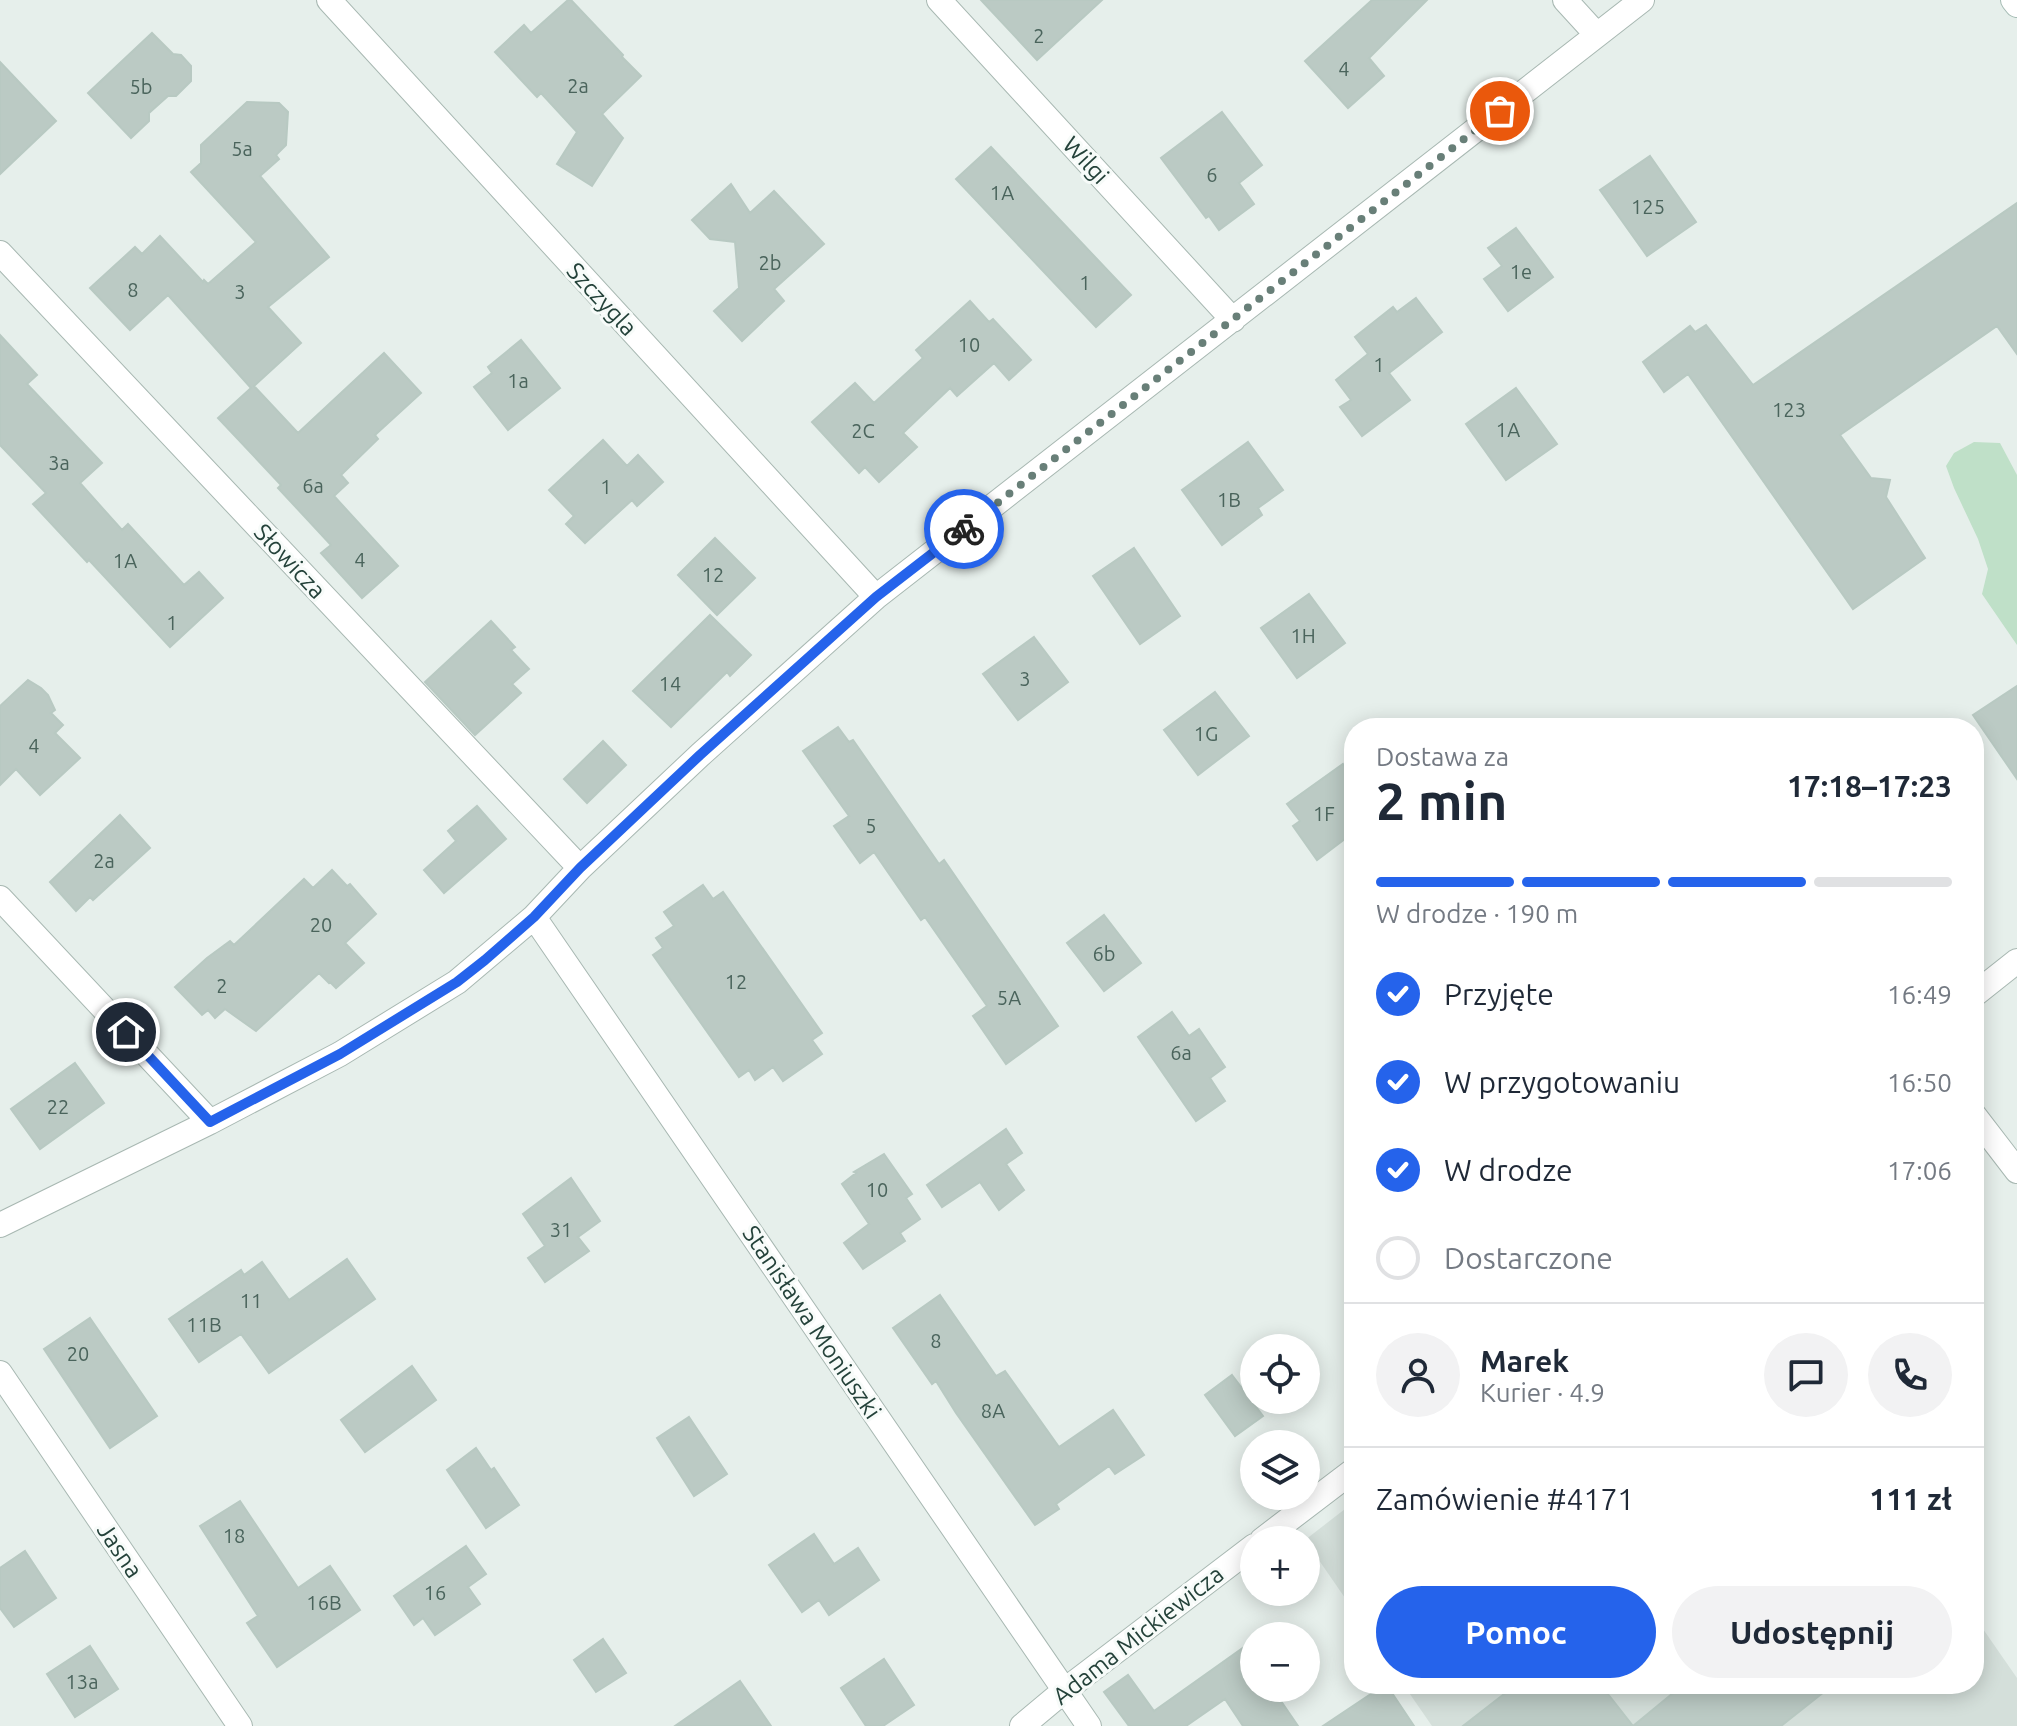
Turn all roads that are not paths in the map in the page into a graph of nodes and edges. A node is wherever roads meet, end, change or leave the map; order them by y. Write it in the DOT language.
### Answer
graph roads {
  1 [pos="329,0"];
  2 [pos="939,0"];
  3 [pos="1565,0"];
  4 [pos="1642,0"];
  5 [pos="2013,0"];
  6 [pos="2017,5"];
  7 [pos="1597,35"];
  8 [pos="0,253"];
  9 [pos="1233,320"];
  10 [pos="876,597"];
  11 [pos="580,868"];
  12 [pos="0,898"];
  13 [pos="534,917"];
  14 [pos="2017,961"];
  15 [pos="1984,987"];
  16 [pos="210,1122"];
  17 [pos="1984,1128"];
  18 [pos="2017,1171"];
  19 [pos="0,1225"];
  20 [pos="0,1373"];
  21 [pos="1344,1478"];
  22 [pos="1280,1526"];
  23 [pos="1240,1557"];
  24 [pos="1065,1690"];
  25 [pos="240,1726"];
  26 [pos="1022,1726"];
  27 [pos="1089,1726"];
  1 -- 10 [label="street, Szczygla"];
  2 -- 9 [label="street, Wilgi"];
  3 -- 7 [label="street"];
  4 -- 7 [label="street"];
  5 -- 6 [label="street"];
  7 -- 9 [label="street"];
  8 -- 11 [label="street, Słowicza"];
  9 -- 10 [label="street"];
  10 -- 11 [label="street"];
  11 -- 13 [label="street"];
  12 -- 16 [label="street"];
  13 -- 16 [label="street"];
  13 -- 24 [label="street, Stanisława Moniuszki"];
  14 -- 15 [label="street"];
  16 -- 19 [label="street"];
  17 -- 18 [label="street"];
  20 -- 25 [label="street, Jasna"];
  21 -- 22 [label="street"];
  23 -- 24 [label="street, Adama Mickiewicza"];
  24 -- 26 [label="street, Adama Mickiewicza"];
  24 -- 27 [label="street, Stanisława Moniuszki"];
}
